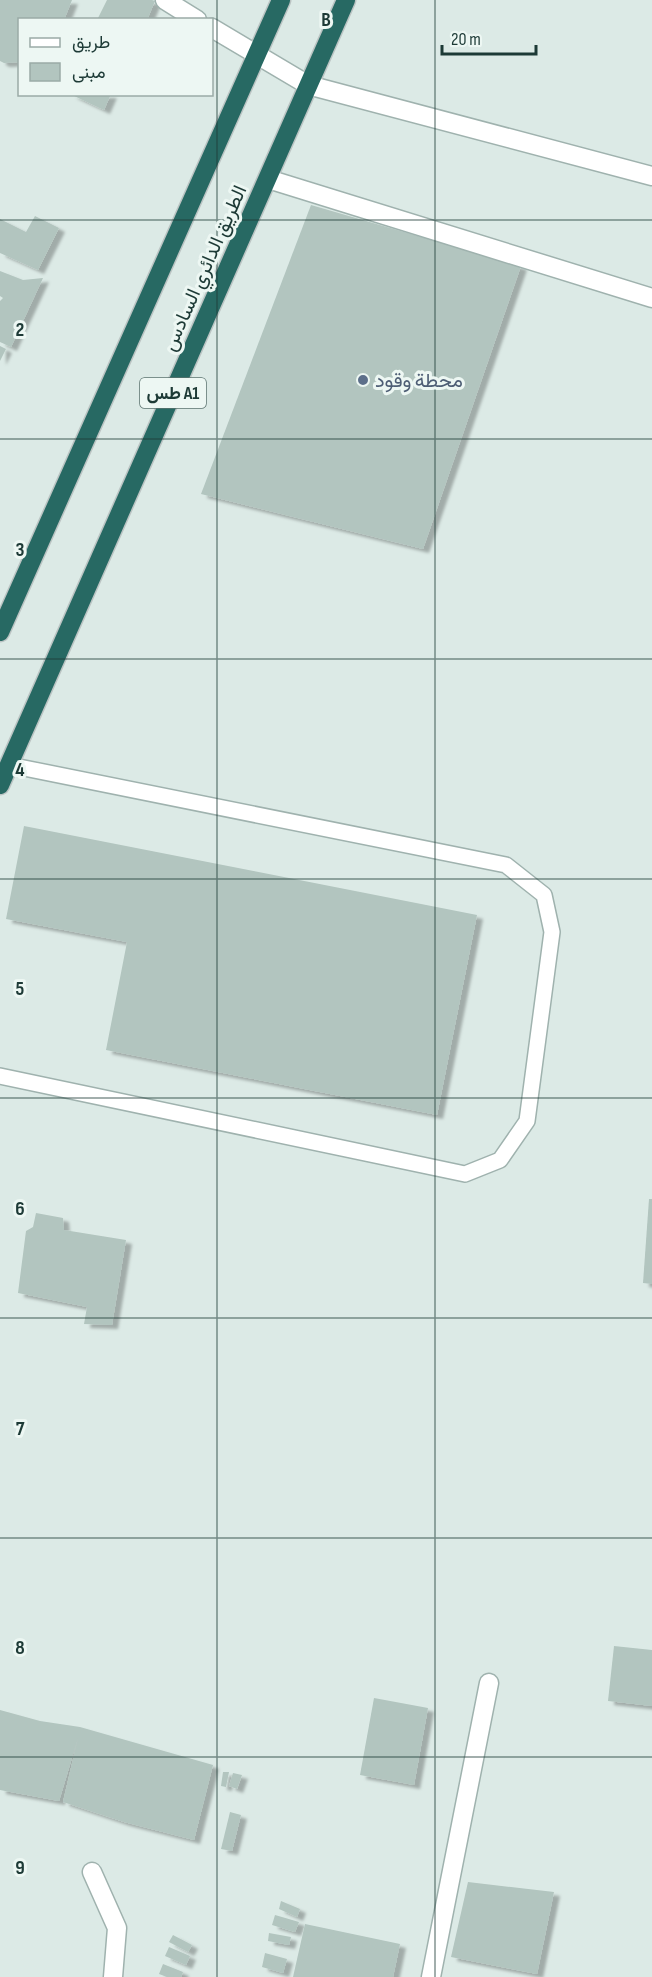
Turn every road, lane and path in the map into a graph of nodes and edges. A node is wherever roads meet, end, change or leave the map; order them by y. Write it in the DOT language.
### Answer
graph roads {
  1 [pos="165,0"];
  2 [pos="281,0"];
  3 [pos="345,0"];
  4 [pos="194,18"];
  5 [pos="213,29"];
  6 [pos="256,55"];
  7 [pos="308,84"];
  8 [pos="652,176"];
  9 [pos="268,179"];
  10 [pos="652,298"];
  11 [pos="0,633"];
  12 [pos="9,765"];
  13 [pos="0,785"];
  14 [pos="0,1076"];
  15 [pos="489,1683"];
  16 [pos="93,1872"];
  17 [pos="113,1977"];
  18 [pos="431,1977"];
  1 -- 4 [label="street"];
  2 -- 6 [label="highway, الطريق الدائري السادس / طس A1"];
  3 -- 7 [label="highway, الطريق الدائري السادس / طس A1"];
  5 -- 6 [label="street"];
  6 -- 7 [label="street"];
  6 -- 11 [label="highway, الطريق الدائري السادس / طس A1"];
  7 -- 8 [label="street"];
  7 -- 9 [label="highway, الطريق الدائري السادس / طس A1"];
  9 -- 10 [label="street"];
  9 -- 12 [label="highway, الطريق الدائري السادس / طس A1"];
  12 -- 13 [label="highway, الطريق الدائري السادس / طس A1"];
  12 -- 14 [label="lane"];
  15 -- 18 [label="street"];
  16 -- 17 [label="street"];
}
